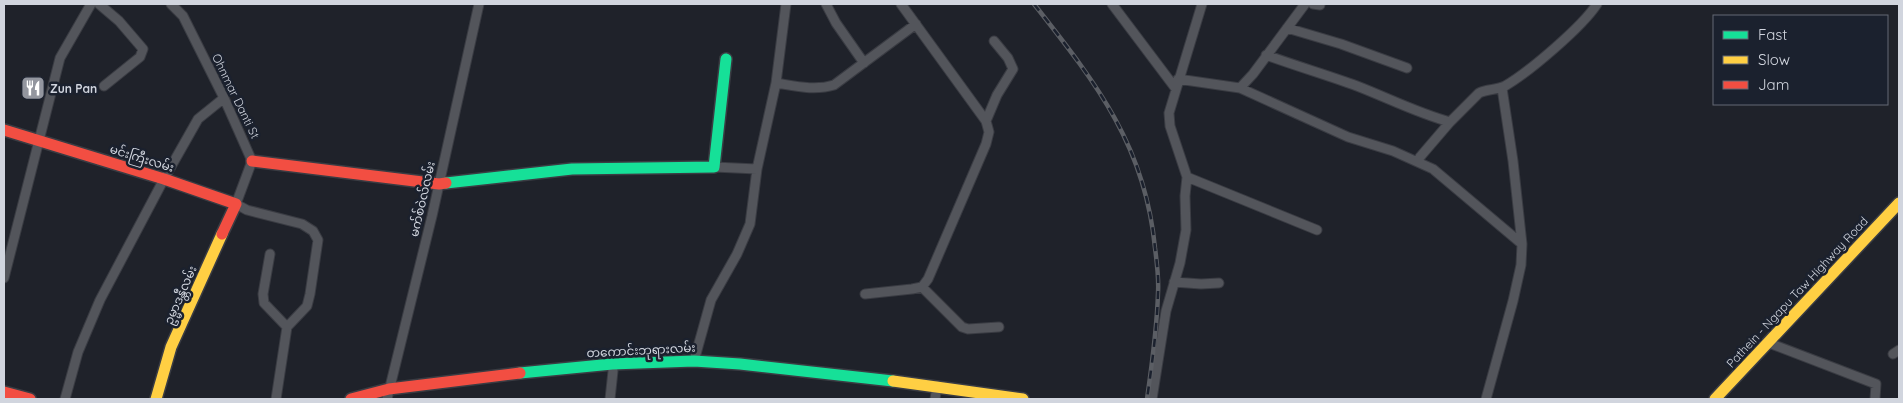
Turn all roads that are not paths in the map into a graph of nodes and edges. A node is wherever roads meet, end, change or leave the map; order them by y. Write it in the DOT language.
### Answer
graph roads {
  1 [pos="91,4"];
  2 [pos="99,4"];
  3 [pos="171,4"];
  4 [pos="479,4"];
  5 [pos="786,4"];
  6 [pos="826,4"];
  7 [pos="901,4"];
  8 [pos="1112,4"];
  9 [pos="1202,4"];
  10 [pos="1305,4"];
  11 [pos="1597,4"];
  12 [pos="916,24"];
  13 [pos="1287,28"];
  14 [pos="994,41"];
  15 [pos="1266,55"];
  16 [pos="726,59"];
  17 [pos="864,63"];
  18 [pos="1407,68"];
  19 [pos="1178,79"];
  20 [pos="776,83"];
  21 [pos="104,86"];
  22 [pos="1240,88"];
  23 [pos="1502,88"];
  24 [pos="1176,89"];
  25 [pos="224,98"];
  26 [pos="986,121"];
  27 [pos="1450,122"];
  28 [pos="4,130"];
  29 [pos="39,141"];
  30 [pos="252,161"];
  31 [pos="1418,162"];
  32 [pos="714,167"];
  33 [pos="757,169"];
  34 [pos="1187,177"];
  35 [pos="164,179"];
  36 [pos="439,184"];
  37 [pos="1899,203"];
  38 [pos="236,204"];
  39 [pos="1317,230"];
  40 [pos="1522,244"];
  41 [pos="270,254"];
  42 [pos="4,278"];
  43 [pos="1174,282"];
  44 [pos="1219,282"];
  45 [pos="922,287"];
  46 [pos="865,294"];
  47 [pos="287,327"];
  48 [pos="999,327"];
  49 [pos="1768,343"];
  50 [pos="694,361"];
  51 [pos="612,364"];
  52 [pos="937,386"];
  53 [pos="4,392"];
  54 [pos="388,394"];
  55 [pos="30,399"];
  56 [pos="65,399"];
  57 [pos="156,399"];
  58 [pos="276,399"];
  59 [pos="351,399"];
  60 [pos="610,399"];
  61 [pos="935,399"];
  62 [pos="1023,399"];
  63 [pos="1152,399"];
  64 [pos="1486,399"];
  65 [pos="1715,399"];
  66 [pos="1875,399"];
  1 -- 29 [label="street"];
  2 -- 21 [label="street"];
  3 -- 25 [label="street, Ohnmar Danti St"];
  4 -- 36 [label="street, မက်စ်ဝဲလ်လမ်း"];
  5 -- 20 [label="street"];
  6 -- 17 [label="street"];
  7 -- 12 [label="street"];
  8 -- 24 [label="street"];
  9 -- 19 [label="street"];
  10 -- 13 [label="street"];
  11 -- 23 [label="street"];
  12 -- 17 [label="street"];
  12 -- 26 [label="street"];
  13 -- 15 [label="street"];
  13 -- 18 [label="street"];
  14 -- 26 [label="street"];
  15 -- 22 [label="street"];
  15 -- 27 [label="street"];
  16 -- 32 [label="main road"];
  17 -- 20 [label="street"];
  19 -- 22 [label="street"];
  19 -- 24 [label="street"];
  20 -- 33 [label="street"];
  22 -- 31 [label="street"];
  23 -- 27 [label="street"];
  23 -- 40 [label="street"];
  24 -- 34 [label="street"];
  25 -- 30 [label="street, Ohnmar Danti St"];
  25 -- 35 [label="street"];
  26 -- 45 [label="street"];
  27 -- 31 [label="street"];
  28 -- 29 [label="main road, မင်းကြီးလမ်း"];
  29 -- 35 [label="main road, မင်းကြီးလမ်း"];
  29 -- 42 [label="street"];
  30 -- 36 [label="main road"];
  30 -- 38 [label="street"];
  31 -- 40 [label="street"];
  32 -- 33 [label="street"];
  32 -- 36 [label="main road"];
  33 -- 50 [label="street"];
  34 -- 39 [label="street"];
  34 -- 43 [label="street"];
  35 -- 38 [label="main road, မင်းကြီးလမ်း"];
  35 -- 56 [label="street"];
  36 -- 54 [label="street, မက်စ်ဝဲလ်လမ်း"];
  37 -- 49 [label="main road, Pathein - Ngapu Taw Highway Road"];
  38 -- 47 [label="street"];
  38 -- 57 [label="main road, ဥမ္မာဒန္တီလမ်း"];
  40 -- 64 [label="street"];
  41 -- 47 [label="street"];
  43 -- 44 [label="street"];
  43 -- 63 [label="street"];
  45 -- 46 [label="street"];
  45 -- 48 [label="street"];
  47 -- 58 [label="street"];
  49 -- 65 [label="main road, Pathein - Ngapu Taw Highway Road"];
  49 -- 66 [label="street"];
  50 -- 51 [label="main road, တကောင်းဘုရားလမ်း"];
  50 -- 52 [label="main road, တကောင်းဘုရားလမ်း"];
  51 -- 54 [label="main road, တကောင်းဘုရားလမ်း"];
  51 -- 60 [label="street"];
  52 -- 61 [label="street"];
  52 -- 62 [label="main road, တကောင်းဘုရားလမ်း"];
  53 -- 55 [label="main road"];
  54 -- 59 [label="main road, တကောင်းဘုရားလမ်း"];
}
